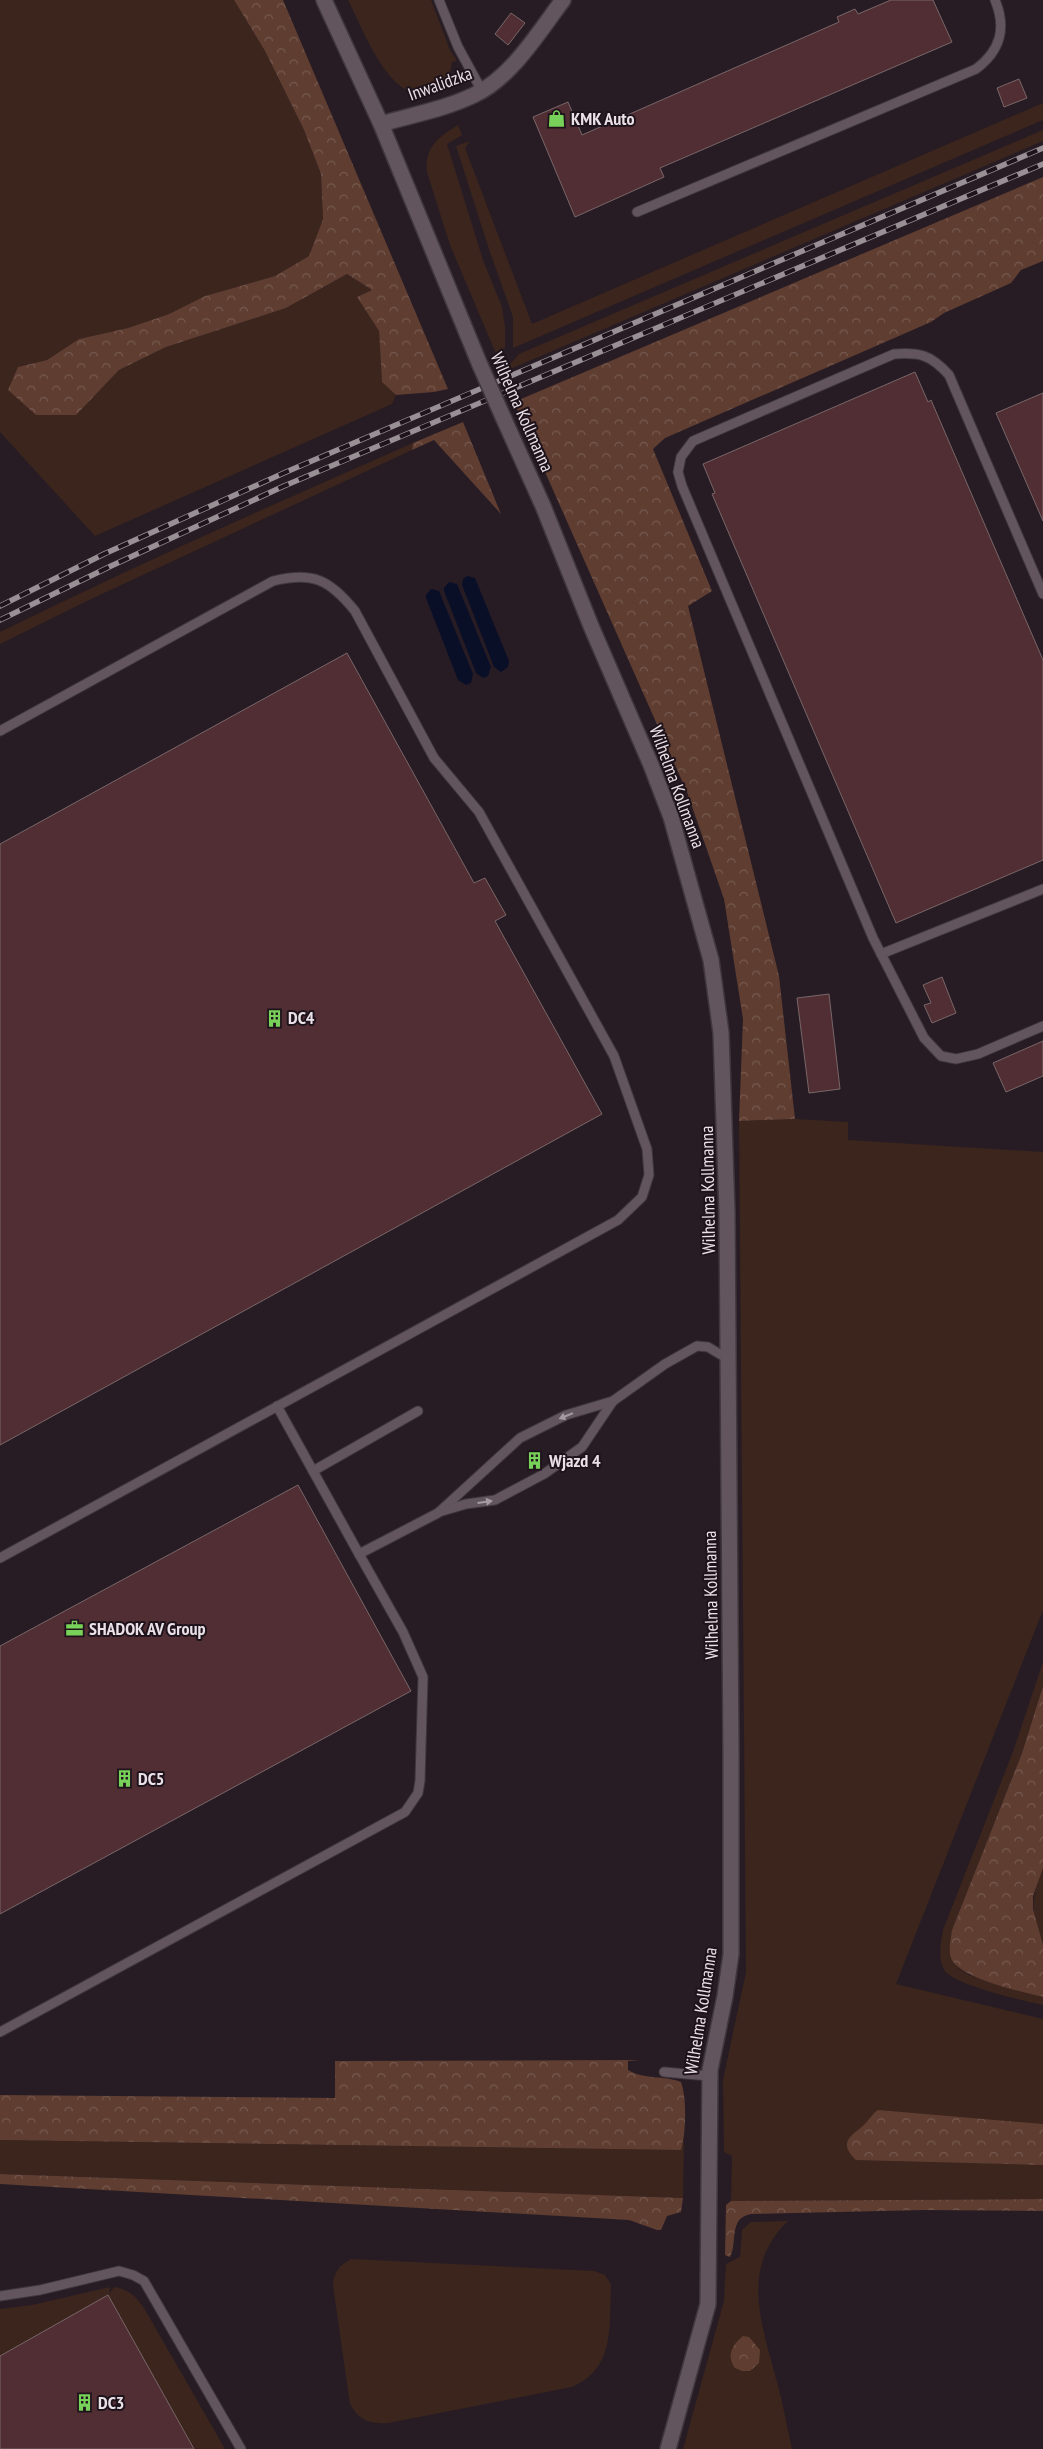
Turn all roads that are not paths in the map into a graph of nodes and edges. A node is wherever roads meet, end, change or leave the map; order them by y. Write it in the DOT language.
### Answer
graph roads {
  1 [pos="324,0"];
  2 [pos="439,0"];
  3 [pos="564,0"];
  4 [pos="995,0"];
  5 [pos="482,91"];
  6 [pos="381,124"];
  7 [pos="637,212"];
  8 [pos="1043,594"];
  9 [pos="0,731"];
  10 [pos="1043,889"];
  11 [pos="881,954"];
  12 [pos="1043,1026"];
  13 [pos="728,1359"];
  14 [pos="613,1401"];
  15 [pos="277,1406"];
  16 [pos="418,1411"];
  17 [pos="313,1470"];
  18 [pos="438,1513"];
  19 [pos="359,1554"];
  20 [pos="0,1558"];
  21 [pos="0,2032"];
  22 [pos="664,2072"];
  23 [pos="709,2076"];
  24 [pos="0,2296"];
  25 [pos="241,2449"];
  26 [pos="668,2449"];
  1 -- 6 [label="street, Wilhelma Kollmanna"];
  2 -- 5 [label="lane"];
  3 -- 5 [label="street, Inwalidzka"];
  4 -- 7 [label="lane"];
  5 -- 6 [label="street, Inwalidzka"];
  6 -- 13 [label="street, Wilhelma Kollmanna, bridge"];
  8 -- 11 [label="lane"];
  9 -- 15 [label="lane"];
  10 -- 11 [label="lane"];
  11 -- 12 [label="lane"];
  13 -- 14 [label="lane"];
  13 -- 23 [label="street, Wilhelma Kollmanna"];
  14 -- 18 [label="lane, one-way"];
  18 -- 14 [label="lane, one-way"];
  15 -- 17 [label="lane"];
  15 -- 20 [label="lane"];
  16 -- 17 [label="lane"];
  17 -- 19 [label="lane"];
  18 -- 19 [label="lane"];
  19 -- 21 [label="lane"];
  22 -- 23 [label="lane"];
  23 -- 26 [label="street, Wilhelma Kollmanna"];
  24 -- 25 [label="lane"];
}
